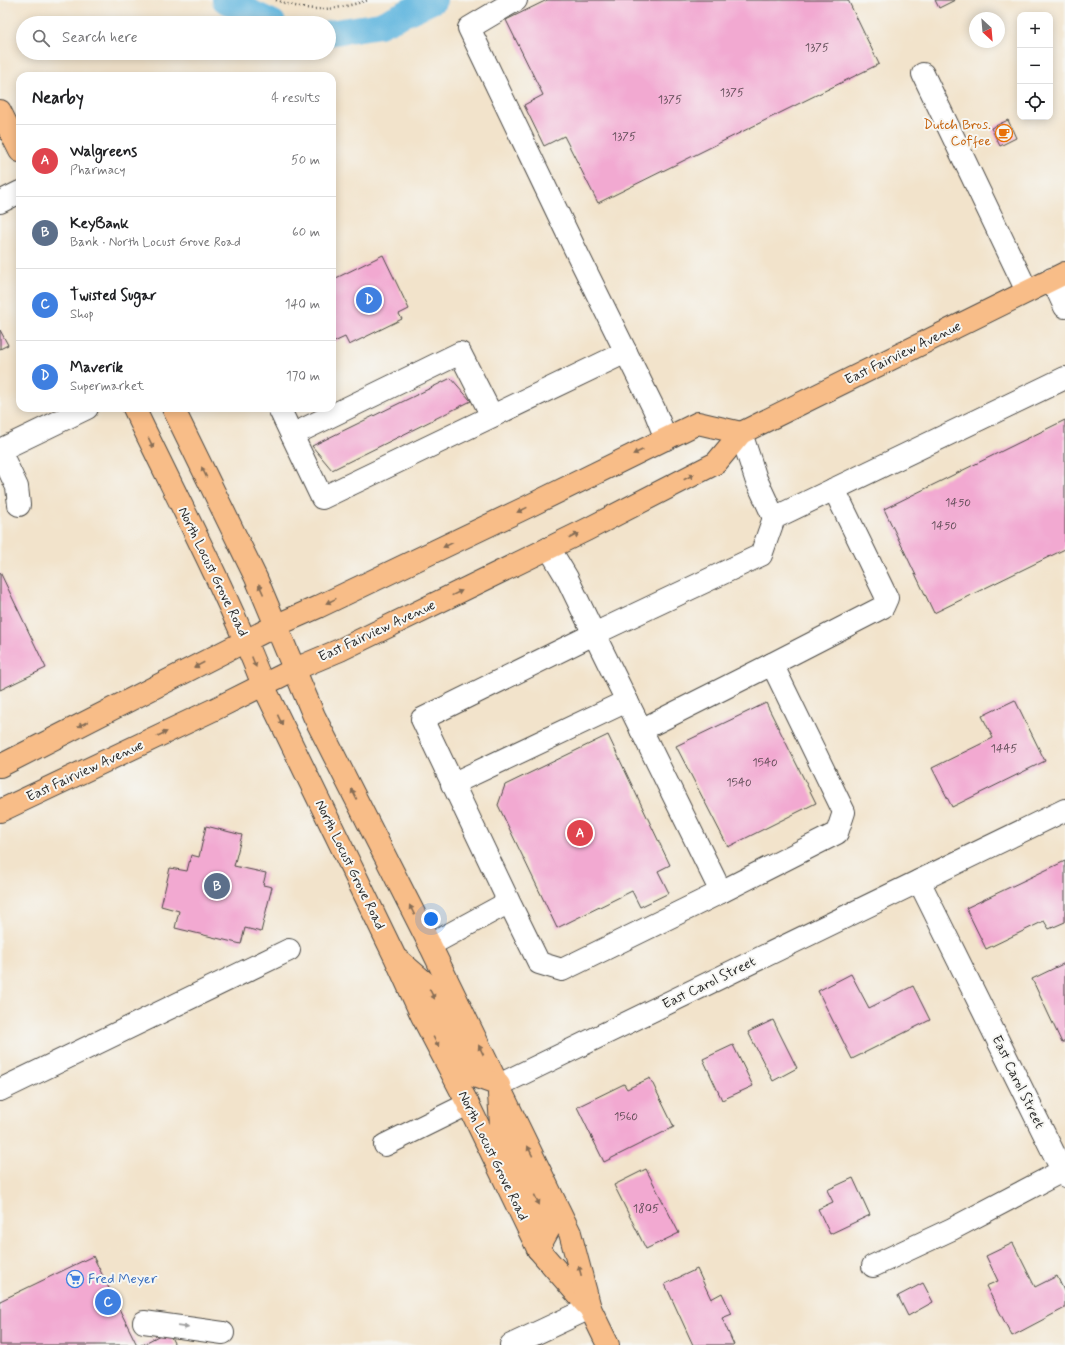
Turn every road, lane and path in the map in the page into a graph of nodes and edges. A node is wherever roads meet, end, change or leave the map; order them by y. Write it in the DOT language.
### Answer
graph roads {
  1 [pos="276,0"];
  2 [pos="368,0"];
  3 [pos="516,0"];
  4 [pos="924,74"];
  5 [pos="0,110"];
  6 [pos="16,143"];
  7 [pos="16,194"];
  8 [pos="0,202"];
  9 [pos="1058,276"];
  10 [pos="1027,292"];
  11 [pos="1065,307"];
  12 [pos="626,352"];
  13 [pos="1065,378"];
  14 [pos="79,412"];
  15 [pos="136,412"];
  16 [pos="175,412"];
  17 [pos="281,412"];
  18 [pos="492,416"];
  19 [pos="741,432"];
  20 [pos="292,435"];
  21 [pos="666,439"];
  22 [pos="0,451"];
  23 [pos="834,490"];
  24 [pos="19,505"];
  25 [pos="774,518"];
  26 [pos="549,548"];
  27 [pos="277,625"];
  28 [pos="594,634"];
  29 [pos="246,641"];
  30 [pos="772,664"];
  31 [pos="295,669"];
  32 [pos="264,685"];
  33 [pos="627,701"];
  34 [pos="641,730"];
  35 [pos="0,766"];
  36 [pos="452,784"];
  37 [pos="1065,810"];
  38 [pos="0,811"];
  39 [pos="918,881"];
  40 [pos="720,892"];
  41 [pos="508,902"];
  42 [pos="430,945"];
  43 [pos="289,950"];
  44 [pos="395,957"];
  45 [pos="499,1085"];
  46 [pos="0,1090"];
  47 [pos="468,1104"];
  48 [pos="385,1145"];
  49 [pos="1064,1174"];
  50 [pos="538,1249"];
  51 [pos="873,1266"];
  52 [pos="590,1308"];
  53 [pos="144,1322"];
  54 [pos="223,1333"];
  55 [pos="511,1345"];
  56 [pos="608,1345"];
  1 -- 2 [label="path"];
  3 -- 12 [label="street"];
  4 -- 10 [label="street"];
  5 -- 6 [label="main road"];
  7 -- 8 [label="street"];
  9 -- 10 [label="main road, East Fairview Avenue"];
  9 -- 11 [label="street"];
  10 -- 19 [label="main road, East Fairview Avenue"];
  12 -- 18 [label="street"];
  12 -- 21 [label="street"];
  13 -- 23 [label="street"];
  14 -- 22 [label="street"];
  15 -- 29 [label="main road, North Locust Grove Road, one-way"];
  27 -- 16 [label="main road, North Locust Grove Road, one-way"];
  17 -- 20 [label="street"];
  18 -- 20 [label="street"];
  18 -- 20 [label="street"];
  19 -- 21 [label="main road"];
  19 -- 25 [label="street"];
  26 -- 19 [label="main road, East Fairview Avenue, one-way"];
  21 -- 27 [label="main road, one-way"];
  22 -- 24 [label="street"];
  23 -- 25 [label="street"];
  23 -- 30 [label="street"];
  25 -- 28 [label="street"];
  26 -- 28 [label="street"];
  31 -- 26 [label="main road, East Fairview Avenue, one-way"];
  27 -- 29 [label="main road"];
  27 -- 31 [label="main road, North Locust Grove Road"];
  28 -- 33 [label="street"];
  28 -- 36 [label="street"];
  29 -- 32 [label="main road, North Locust Grove Road, one-way"];
  29 -- 35 [label="main road, one-way"];
  30 -- 34 [label="street"];
  30 -- 40 [label="street"];
  31 -- 32 [label="main road, East Fairview Avenue"];
  42 -- 31 [label="main road, North Locust Grove Road, one-way"];
  38 -- 32 [label="main road, East Fairview Avenue, one-way"];
  32 -- 44 [label="main road, North Locust Grove Road, one-way"];
  33 -- 34 [label="street"];
  33 -- 36 [label="street"];
  34 -- 40 [label="street"];
  36 -- 41 [label="street"];
  37 -- 39 [label="street, East Carol Street"];
  39 -- 45 [label="street, East Carol Street"];
  39 -- 49 [label="street, East Carol Street"];
  40 -- 41 [label="street"];
  41 -- 42 [label="street"];
  45 -- 42 [label="main road, North Locust Grove Road, one-way"];
  43 -- 46 [label="street"];
  44 -- 45 [label="main road, one-way"];
  44 -- 47 [label="main road, North Locust Grove Road, one-way"];
  45 -- 50 [label="main road, one-way"];
  52 -- 45 [label="main road, North Locust Grove Road, one-way"];
  47 -- 48 [label="street"];
  47 -- 50 [label="main road, North Locust Grove Road"];
  49 -- 51 [label="street"];
  50 -- 52 [label="main road, North Locust Grove Road"];
  52 -- 55 [label="street"];
  52 -- 56 [label="main road, North Locust Grove Road"];
  53 -- 54 [label="street, one-way"];
}
